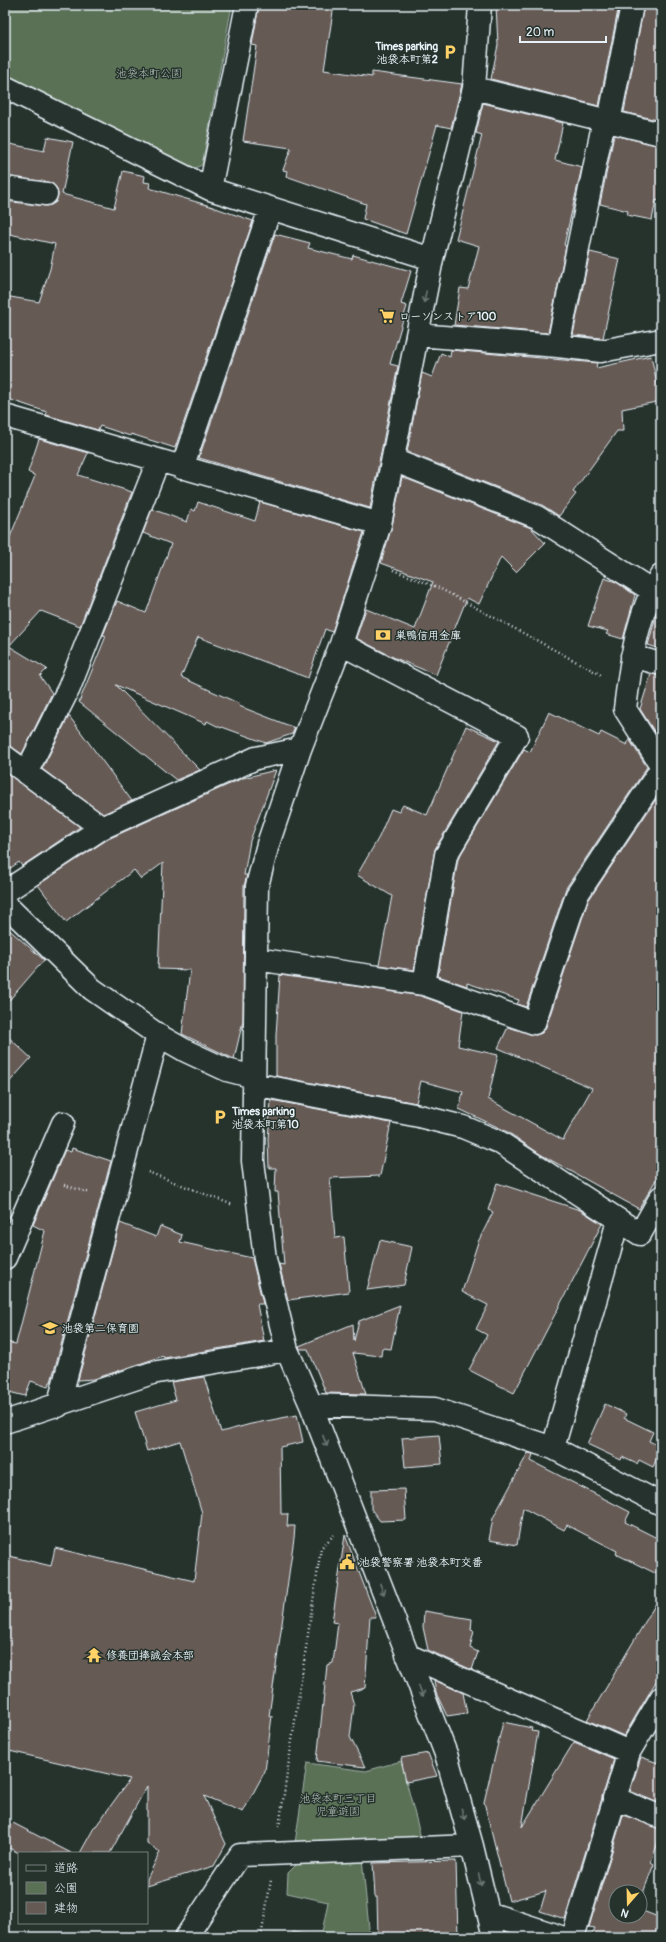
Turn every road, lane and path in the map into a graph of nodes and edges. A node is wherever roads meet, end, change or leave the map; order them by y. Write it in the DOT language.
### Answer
graph roads {
  1 [pos="247,5"];
  2 [pos="480,5"];
  3 [pos="632,5"];
  4 [pos="5,87"];
  5 [pos="474,88"];
  6 [pos="606,121"];
  7 [pos="661,134"];
  8 [pos="5,188"];
  9 [pos="210,190"];
  10 [pos="46,194"];
  11 [pos="270,209"];
  12 [pos="432,259"];
  13 [pos="417,335"];
  14 [pos="661,340"];
  15 [pos="558,346"];
  16 [pos="5,416"];
  17 [pos="393,460"];
  18 [pos="158,461"];
  19 [pos="182,468"];
  20 [pos="380,524"];
  21 [pos="368,561"];
  22 [pos="656,583"];
  23 [pos="341,644"];
  24 [pos="632,656"];
  25 [pos="661,664"];
  26 [pos="627,689"];
  27 [pos="300,749"];
  28 [pos="5,758"];
  29 [pos="661,765"];
  30 [pos="661,769"];
  31 [pos="26,773"];
  32 [pos="102,828"];
  33 [pos="5,892"];
  34 [pos="5,904"];
  35 [pos="256,959"];
  36 [pos="424,984"];
  37 [pos="158,1035"];
  38 [pos="254,1080"];
  39 [pos="63,1123"];
  40 [pos="123,1163"];
  41 [pos="39,1178"];
  42 [pos="661,1197"];
  43 [pos="113,1200"];
  44 [pos="260,1215"];
  45 [pos="618,1221"];
  46 [pos="5,1258"];
  47 [pos="286,1350"];
  48 [pos="311,1405"];
  49 [pos="58,1406"];
  50 [pos="5,1422"];
  51 [pos="553,1448"];
  52 [pos="661,1504"];
  53 [pos="356,1521"];
  54 [pos="407,1655"];
  55 [pos="661,1698"];
  56 [pos="652,1730"];
  57 [pos="629,1752"];
  58 [pos="614,1798"];
  59 [pos="661,1817"];
  60 [pos="472,1846"];
  61 [pos="275,1853"];
  62 [pos="488,1913"];
  63 [pos="186,1937"];
  64 [pos="261,1937"];
  65 [pos="494,1937"];
  66 [pos="561,1937"];
  67 [pos="573,1937"];
  1 -- 9 [label="street"];
  2 -- 5 [label="street"];
  3 -- 6 [label="street"];
  4 -- 9 [label="street"];
  5 -- 6 [label="street"];
  5 -- 12 [label="street"];
  6 -- 7 [label="street"];
  6 -- 15 [label="street"];
  8 -- 10 [label="street"];
  9 -- 11 [label="street"];
  11 -- 12 [label="street"];
  11 -- 19 [label="street"];
  12 -- 13 [label="street, one-way"];
  13 -- 15 [label="street"];
  13 -- 17 [label="street"];
  14 -- 15 [label="street"];
  16 -- 18 [label="street"];
  17 -- 20 [label="street"];
  17 -- 22 [label="street"];
  18 -- 19 [label="street"];
  18 -- 31 [label="street"];
  19 -- 20 [label="street"];
  20 -- 21 [label="street"];
  21 -- 23 [label="street"];
  21 -- 26 [label="path"];
  22 -- 24 [label="street"];
  23 -- 27 [label="street"];
  23 -- 36 [label="street"];
  24 -- 25 [label="street"];
  24 -- 26 [label="street"];
  26 -- 29 [label="street"];
  27 -- 32 [label="street"];
  27 -- 35 [label="street"];
  28 -- 31 [label="street"];
  30 -- 36 [label="street"];
  31 -- 32 [label="street"];
  32 -- 33 [label="street"];
  34 -- 37 [label="street"];
  35 -- 36 [label="street"];
  35 -- 38 [label="street"];
  37 -- 38 [label="street"];
  37 -- 40 [label="street"];
  38 -- 44 [label="street"];
  38 -- 45 [label="street"];
  39 -- 41 [label="street"];
  40 -- 43 [label="street"];
  40 -- 44 [label="path"];
  41 -- 43 [label="path"];
  41 -- 46 [label="street"];
  42 -- 45 [label="street"];
  43 -- 49 [label="street"];
  44 -- 47 [label="street"];
  45 -- 51 [label="street"];
  47 -- 48 [label="street"];
  47 -- 49 [label="street"];
  48 -- 51 [label="street"];
  48 -- 53 [label="street, one-way"];
  49 -- 50 [label="street"];
  51 -- 52 [label="street"];
  53 -- 54 [label="street, one-way"];
  53 -- 61 [label="path"];
  54 -- 57 [label="street"];
  54 -- 60 [label="street, one-way"];
  55 -- 56 [label="street"];
  56 -- 57 [label="street"];
  57 -- 58 [label="street"];
  58 -- 59 [label="street"];
  58 -- 67 [label="street"];
  60 -- 61 [label="street"];
  60 -- 62 [label="street, one-way"];
  61 -- 63 [label="street"];
  61 -- 64 [label="path"];
  62 -- 65 [label="street"];
  62 -- 66 [label="street"];
}
